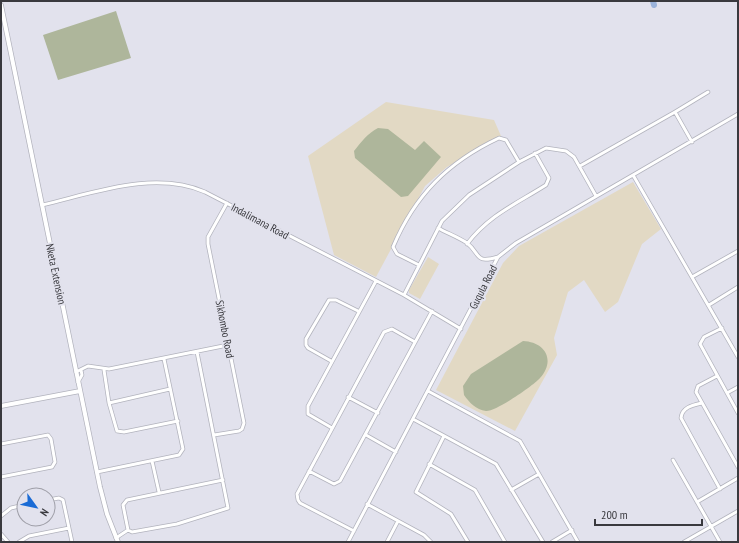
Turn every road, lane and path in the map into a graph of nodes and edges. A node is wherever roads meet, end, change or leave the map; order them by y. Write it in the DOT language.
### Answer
graph roads {
  1 [pos="1,5"];
  2 [pos="708,92"];
  3 [pos="675,112"];
  4 [pos="738,114"];
  5 [pos="692,142"];
  6 [pos="535,153"];
  7 [pos="520,162"];
  8 [pos="580,166"];
  9 [pos="633,175"];
  10 [pos="596,196"];
  11 [pos="227,204"];
  12 [pos="42,205"];
  13 [pos="438,228"];
  14 [pos="467,244"];
  15 [pos="738,251"];
  16 [pos="498,257"];
  17 [pos="419,265"];
  18 [pos="692,277"];
  19 [pos="376,281"];
  20 [pos="738,287"];
  21 [pos="404,295"];
  22 [pos="709,305"];
  23 [pos="358,311"];
  24 [pos="432,311"];
  25 [pos="722,328"];
  26 [pos="461,329"];
  27 [pos="415,342"];
  28 [pos="228,345"];
  29 [pos="197,352"];
  30 [pos="738,357"];
  31 [pos="164,359"];
  32 [pos="331,361"];
  33 [pos="81,370"];
  34 [pos="104,370"];
  35 [pos="76,372"];
  36 [pos="717,376"];
  37 [pos="78,382"];
  38 [pos="738,387"];
  39 [pos="170,389"];
  40 [pos="80,391"];
  41 [pos="428,391"];
  42 [pos="727,393"];
  43 [pos="348,396"];
  44 [pos="702,402"];
  45 [pos="109,403"];
  46 [pos="1,406"];
  47 [pos="378,413"];
  48 [pos="738,413"];
  49 [pos="413,420"];
  50 [pos="178,421"];
  51 [pos="332,428"];
  52 [pos="214,435"];
  53 [pos="366,435"];
  54 [pos="444,436"];
  55 [pos="1,444"];
  56 [pos="396,452"];
  57 [pos="673,460"];
  58 [pos="152,461"];
  59 [pos="429,464"];
  60 [pos="738,467"];
  61 [pos="309,471"];
  62 [pos="96,472"];
  63 [pos="539,474"];
  64 [pos="1,477"];
  65 [pos="738,478"];
  66 [pos="223,480"];
  67 [pos="720,489"];
  68 [pos="511,490"];
  69 [pos="159,492"];
  70 [pos="56,499"];
  71 [pos="698,502"];
  72 [pos="368,504"];
  73 [pos="16,507"];
  74 [pos="738,511"];
  75 [pos="1,516"];
  76 [pos="398,521"];
  77 [pos="711,526"];
  78 [pos="69,528"];
  79 [pos="128,530"];
  80 [pos="572,530"];
  81 [pos="354,531"];
  82 [pos="1,534"];
  83 [pos="117,540"];
  84 [pos="8,542"];
  85 [pos="19,542"];
  86 [pos="72,542"];
  87 [pos="348,542"];
  88 [pos="387,542"];
  89 [pos="431,542"];
  90 [pos="468,542"];
  91 [pos="505,542"];
  92 [pos="542,542"];
  93 [pos="552,542"];
  94 [pos="578,542"];
  95 [pos="684,542"];
  96 [pos="720,542"];
  1 -- 12 [label="street, Nketa Extension"];
  2 -- 3 [label="street"];
  3 -- 5 [label="street"];
  3 -- 8 [label="street"];
  4 -- 5 [label="street, Guqula Road"];
  5 -- 9 [label="street, Guqula Road"];
  6 -- 7 [label="street"];
  6 -- 8 [label="street"];
  6 -- 14 [label="street"];
  7 -- 13 [label="street"];
  7 -- 17 [label="street"];
  8 -- 10 [label="street"];
  9 -- 10 [label="street, Guqula Road"];
  9 -- 18 [label="street"];
  10 -- 16 [label="street, Guqula Road"];
  11 -- 12 [label="street, Indalimana Road"];
  11 -- 19 [label="street, Indalimana Road"];
  11 -- 28 [label="street, Sikhombo Road"];
  12 -- 35 [label="street, Nketa Extension"];
  13 -- 14 [label="street"];
  13 -- 17 [label="street"];
  14 -- 16 [label="street"];
  15 -- 18 [label="street"];
  16 -- 26 [label="street, Guqula Road"];
  17 -- 21 [label="street"];
  18 -- 22 [label="street"];
  19 -- 21 [label="street, Indalimana Road"];
  19 -- 23 [label="street"];
  20 -- 22 [label="street"];
  21 -- 24 [label="street, Indalimana Road"];
  22 -- 25 [label="street"];
  23 -- 32 [label="street"];
  23 -- 32 [label="street"];
  24 -- 26 [label="street, Indalimana Road"];
  24 -- 27 [label="street"];
  25 -- 30 [label="street"];
  25 -- 36 [label="street"];
  26 -- 41 [label="street, Guqula Road"];
  27 -- 43 [label="street"];
  27 -- 47 [label="street"];
  28 -- 29 [label="street"];
  28 -- 52 [label="street, Sikhombo Road"];
  29 -- 31 [label="street"];
  29 -- 52 [label="street"];
  31 -- 34 [label="street"];
  31 -- 39 [label="street"];
  32 -- 51 [label="street"];
  33 -- 34 [label="street"];
  33 -- 35 [label="street"];
  33 -- 37 [label="street"];
  34 -- 45 [label="street"];
  35 -- 37 [label="street, Nketa Extension"];
  36 -- 42 [label="street"];
  36 -- 44 [label="street"];
  37 -- 40 [label="street, Nketa Extension"];
  38 -- 42 [label="street"];
  39 -- 45 [label="street"];
  39 -- 50 [label="street"];
  40 -- 46 [label="street"];
  40 -- 62 [label="street, Nketa Extension"];
  41 -- 49 [label="street, Guqula Road"];
  41 -- 63 [label="street"];
  42 -- 48 [label="street"];
  43 -- 47 [label="street"];
  43 -- 51 [label="street"];
  44 -- 60 [label="street"];
  44 -- 67 [label="street"];
  45 -- 50 [label="street"];
  47 -- 53 [label="street"];
  49 -- 54 [label="street"];
  49 -- 56 [label="street, Guqula Road"];
  50 -- 58 [label="street"];
  51 -- 61 [label="street"];
  52 -- 66 [label="street"];
  53 -- 56 [label="street"];
  53 -- 61 [label="street"];
  54 -- 59 [label="street"];
  54 -- 68 [label="street"];
  55 -- 64 [label="street"];
  56 -- 72 [label="street, Guqula Road"];
  57 -- 71 [label="street"];
  58 -- 62 [label="street"];
  58 -- 69 [label="street"];
  59 -- 90 [label="street"];
  59 -- 91 [label="street"];
  61 -- 81 [label="street"];
  62 -- 83 [label="street, Nketa Extension"];
  63 -- 68 [label="street"];
  63 -- 80 [label="street"];
  65 -- 67 [label="street"];
  66 -- 69 [label="street"];
  66 -- 79 [label="street"];
  67 -- 71 [label="street"];
  68 -- 92 [label="street"];
  69 -- 79 [label="street"];
  70 -- 78 [label="street"];
  71 -- 77 [label="street"];
  72 -- 76 [label="street"];
  72 -- 81 [label="street, Guqula Road"];
  73 -- 75 [label="street"];
  74 -- 77 [label="street"];
  76 -- 88 [label="street"];
  76 -- 89 [label="street"];
  77 -- 95 [label="street"];
  77 -- 96 [label="street"];
  78 -- 85 [label="street"];
  78 -- 86 [label="street"];
  79 -- 83 [label="street"];
  80 -- 93 [label="street"];
  80 -- 94 [label="street"];
  81 -- 87 [label="street, Guqula Road"];
  82 -- 84 [label="street"];
}
